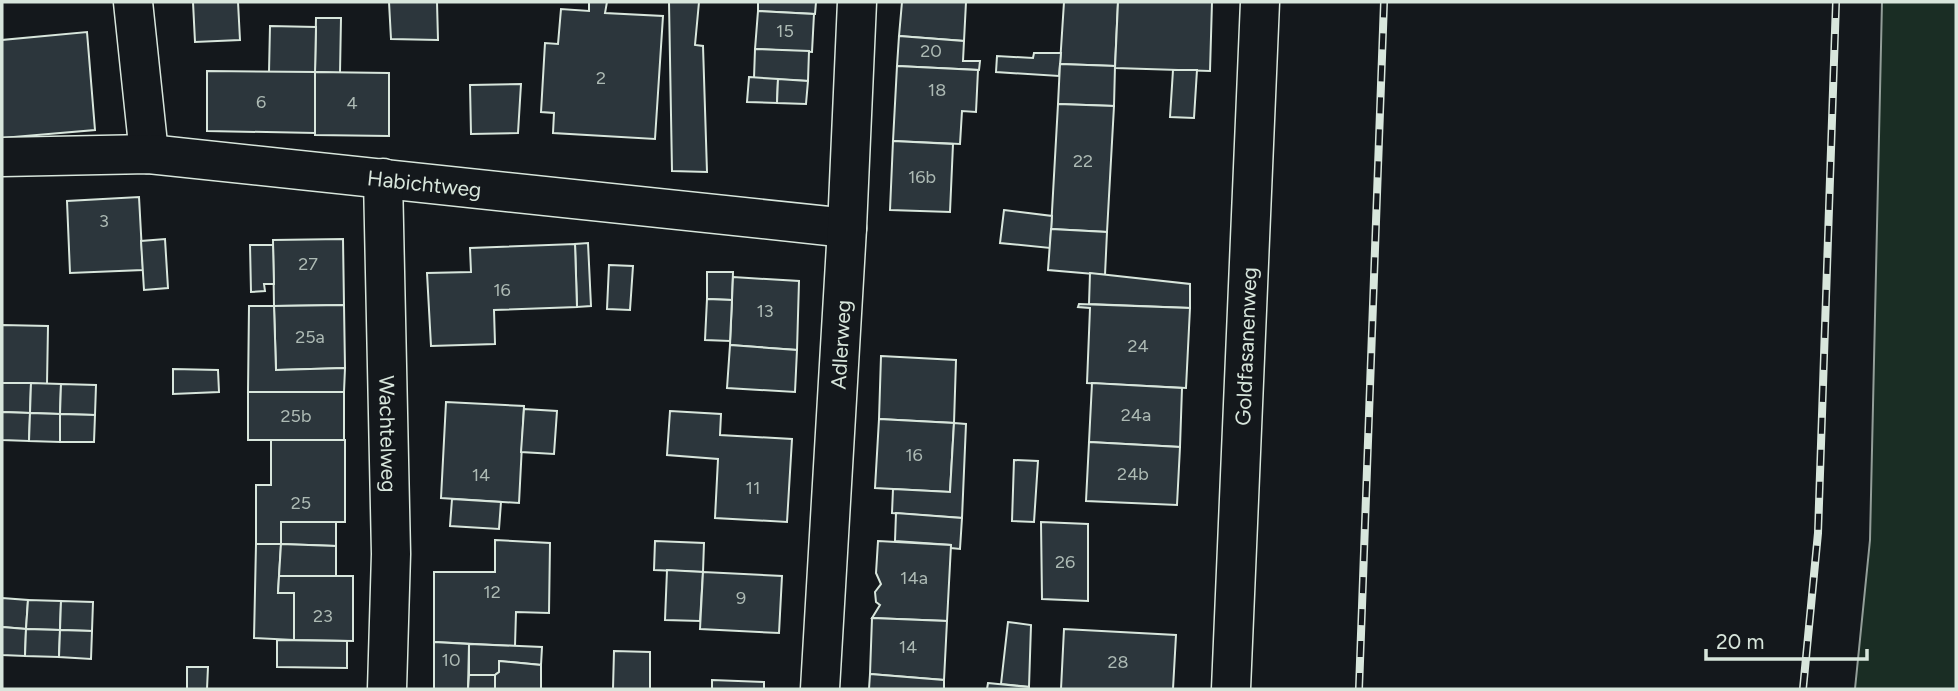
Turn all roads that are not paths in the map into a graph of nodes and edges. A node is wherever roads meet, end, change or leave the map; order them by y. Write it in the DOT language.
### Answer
graph roads {
  1 [pos="133,2"];
  2 [pos="857,2"];
  3 [pos="1260,2"];
  4 [pos="149,154"];
  5 [pos="2,157"];
  6 [pos="383,178"];
  7 [pos="847,228"];
  8 [pos="387,689"];
  9 [pos="820,689"];
  10 [pos="1231,689"];
  1 -- 4 [label="street"];
  2 -- 7 [label="street, Adlerweg"];
  3 -- 10 [label="street, Goldfasanenweg"];
  4 -- 5 [label="street, Habichtweg"];
  4 -- 6 [label="street, Habichtweg"];
  6 -- 7 [label="street, Habichtweg"];
  6 -- 8 [label="street, Wachtelweg"];
  7 -- 9 [label="street, Adlerweg"];
}
